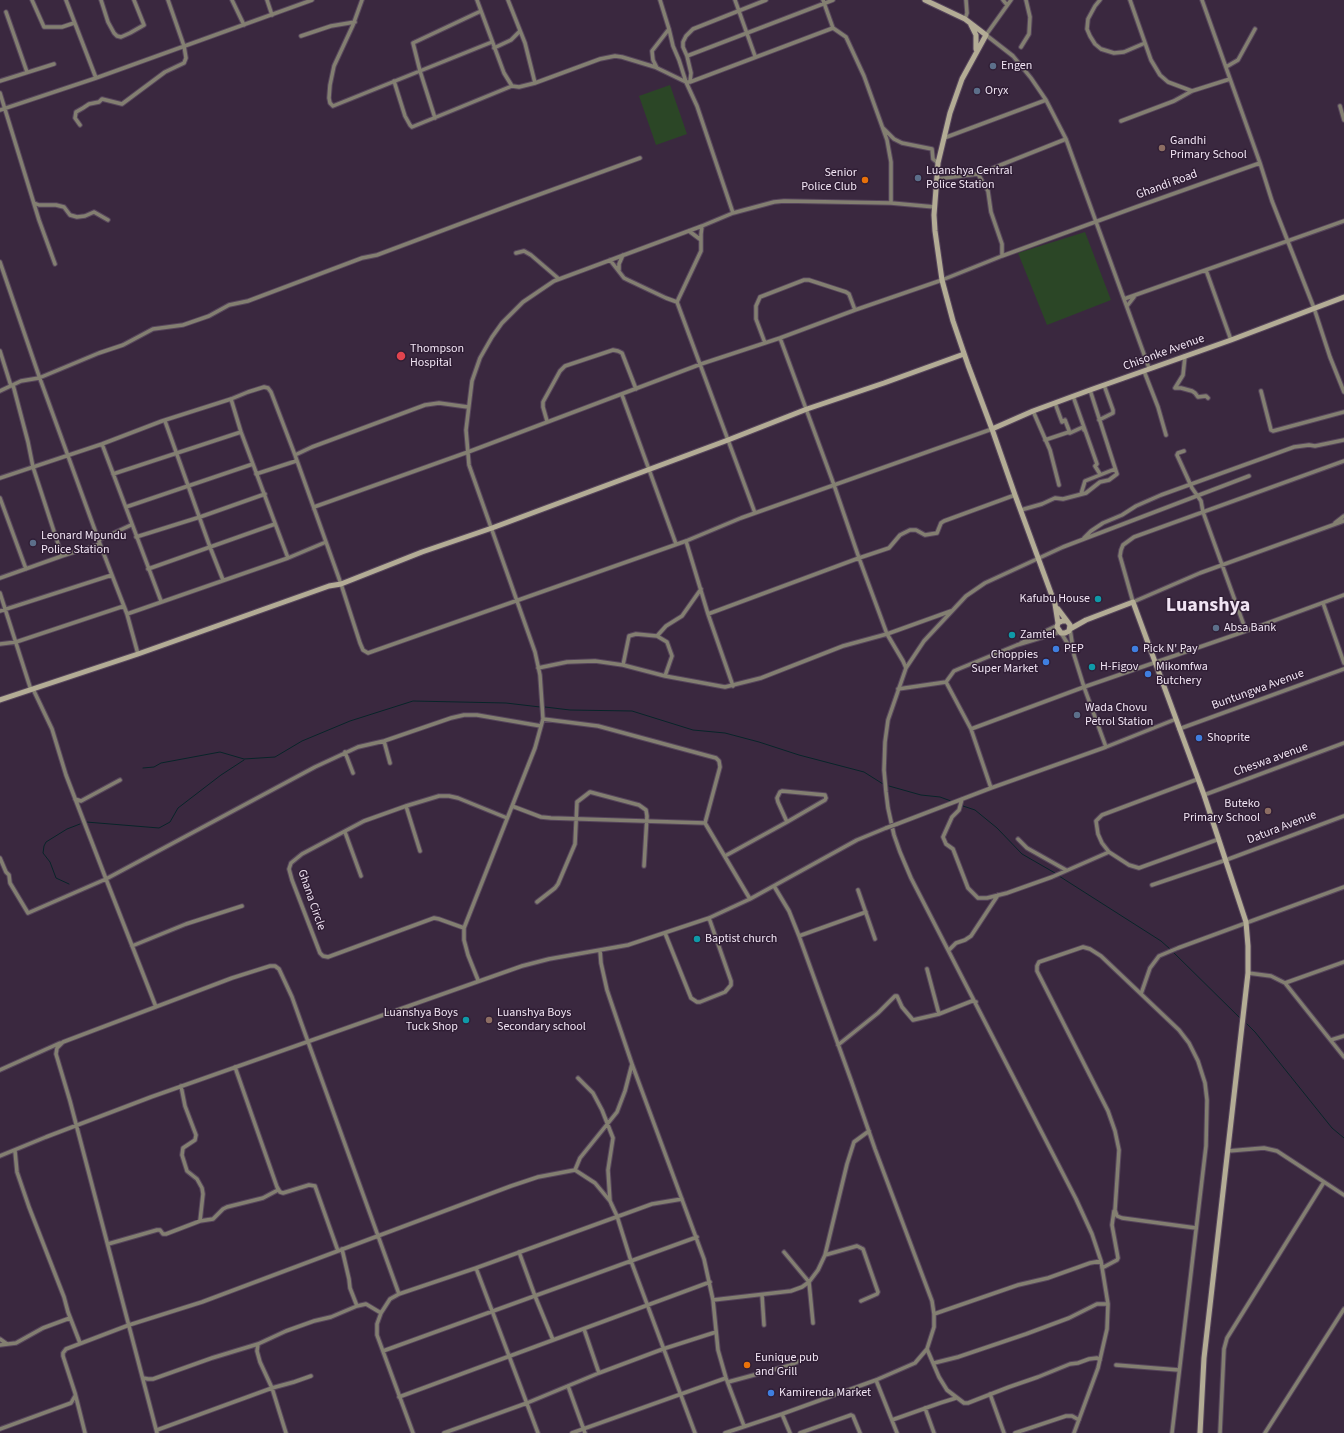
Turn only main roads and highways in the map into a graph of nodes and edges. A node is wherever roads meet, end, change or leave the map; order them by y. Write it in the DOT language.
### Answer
graph roads {
  1 [pos="925,0"];
  2 [pos="933,2"];
  3 [pos="966,20"];
  4 [pos="976,52"];
  5 [pos="1344,298"];
  6 [pos="964,354"];
  7 [pos="992,429"];
  8 [pos="1055,604"];
  9 [pos="1086,620"];
  10 [pos="1067,621"];
  11 [pos="1058,624"];
  12 [pos="1070,629"];
  13 [pos="0,700"];
  14 [pos="1200,1433"];
  1 -- 2 [label="main road"];
  2 -- 3 [label="main road"];
  3 -- 4 [label="main road"];
  3 -- 4 [label="main road"];
  4 -- 6 [label="main road"];
  5 -- 7 [label="main road, Chisonke Avenue"];
  6 -- 7 [label="main road"];
  6 -- 13 [label="main road"];
  7 -- 8 [label="main road"];
  8 -- 10 [label="main road"];
  8 -- 11 [label="main road"];
  9 -- 10 [label="main road"];
  9 -- 12 [label="main road"];
  9 -- 14 [label="main road"];
  10 -- 11 [label="main road"];
  10 -- 12 [label="main road"];
  11 -- 12 [label="main road"];
}
